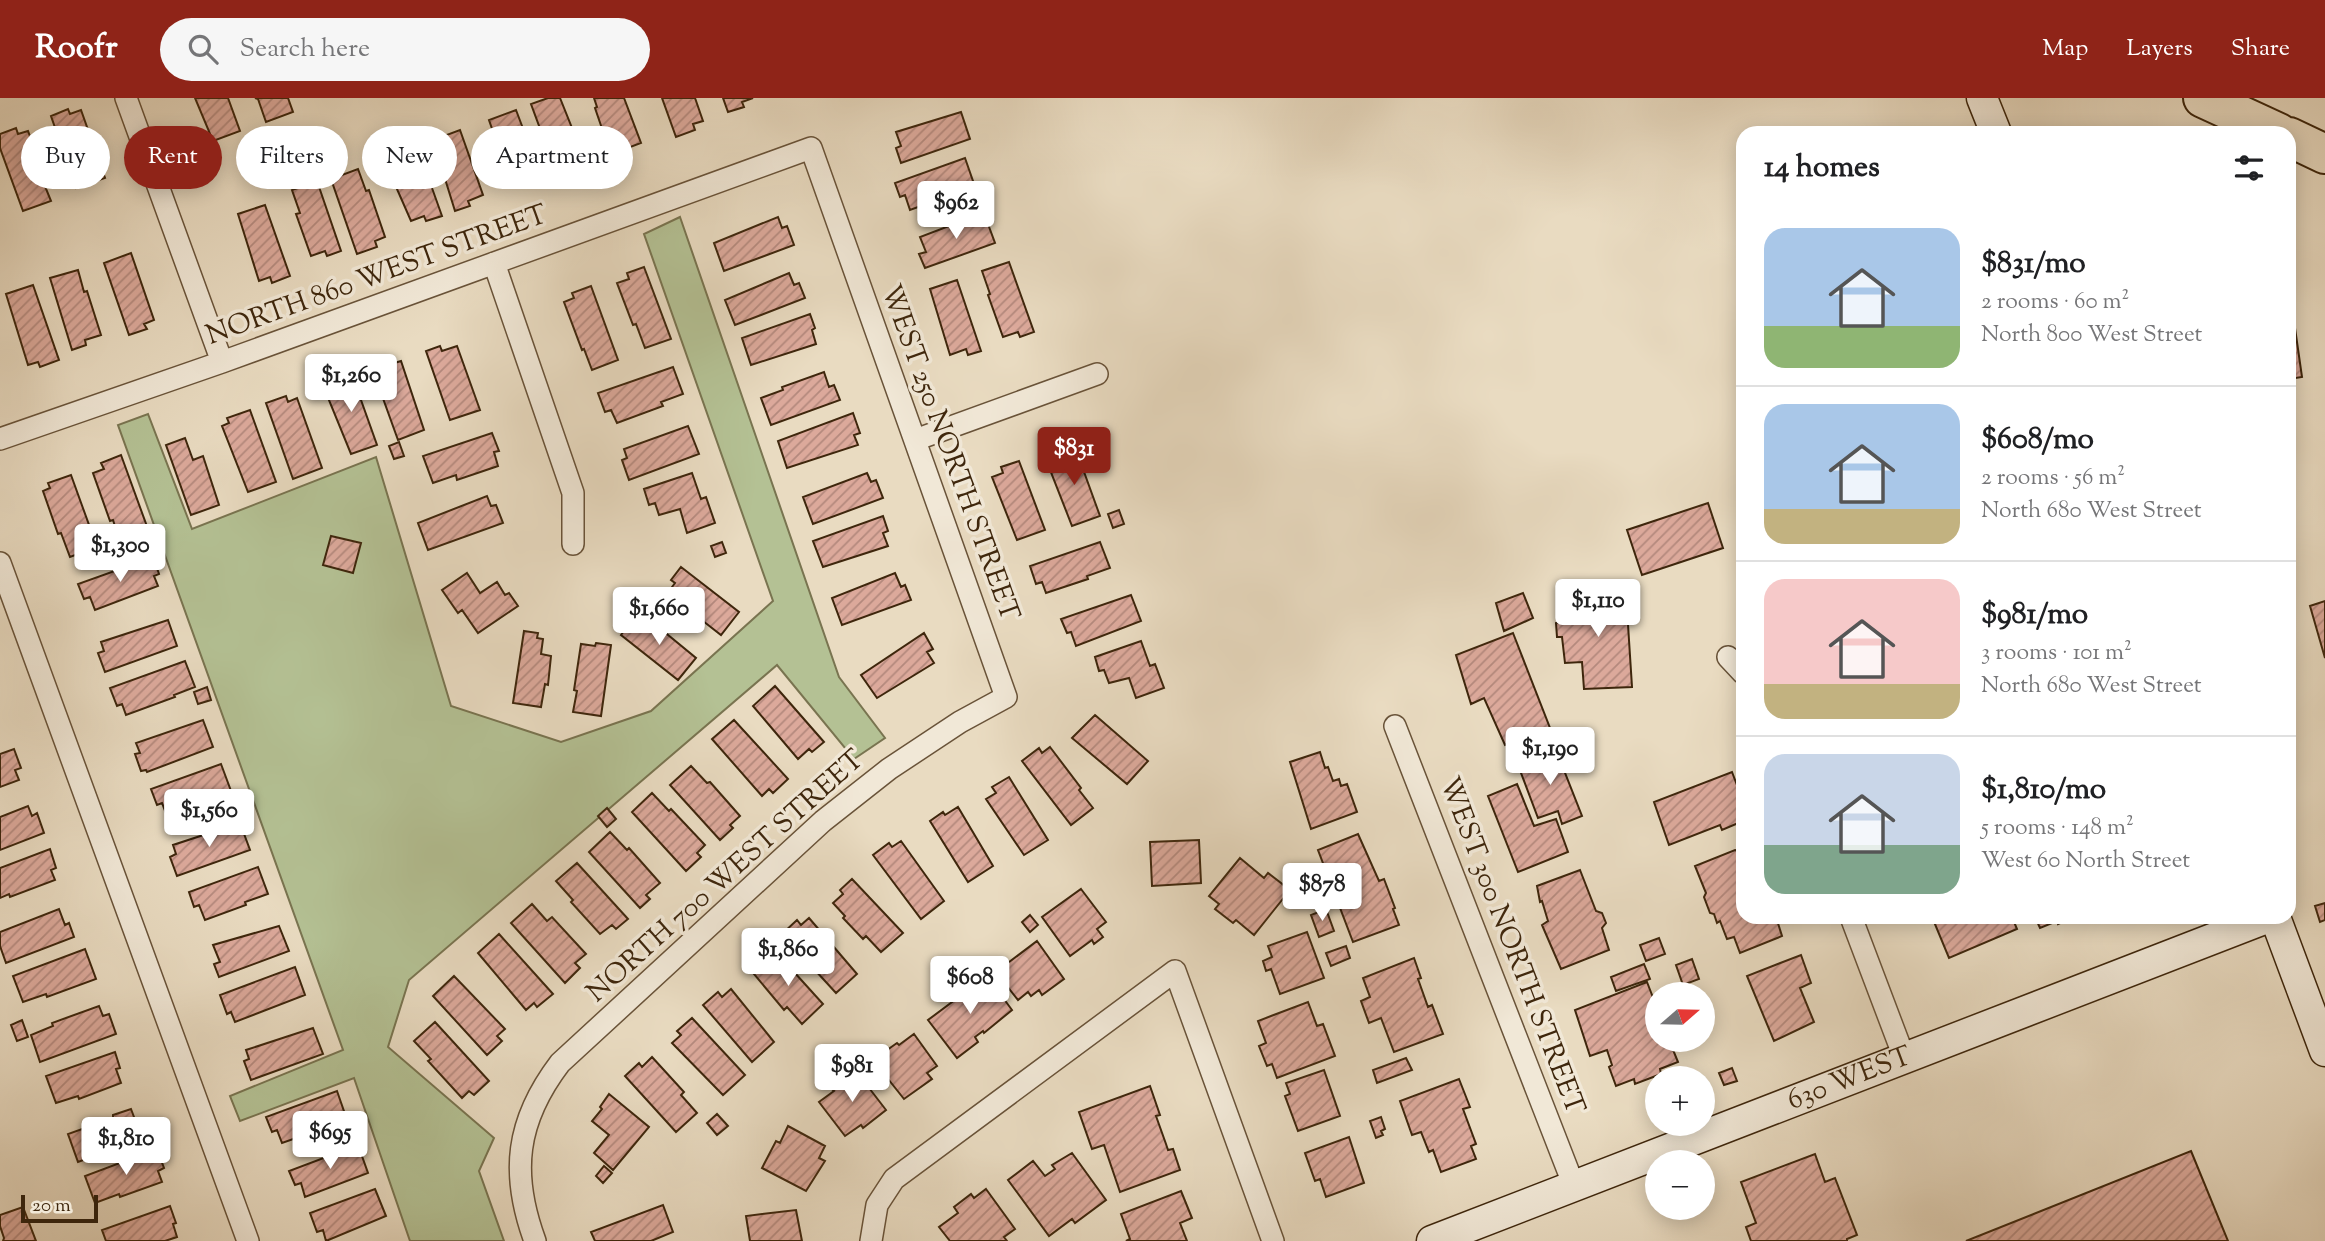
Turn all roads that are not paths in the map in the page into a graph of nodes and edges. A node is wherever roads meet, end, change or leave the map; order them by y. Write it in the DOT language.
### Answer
graph roads {
  1 [pos="126,98"];
  2 [pos="1982,98"];
  3 [pos="2203,98"];
  4 [pos="1993,126"];
  5 [pos="2265,126"];
  6 [pos="2296,140"];
  7 [pos="811,148"];
  8 [pos="2325,154"];
  9 [pos="494,263"];
  10 [pos="222,362"];
  11 [pos="1097,374"];
  12 [pos="0,439"];
  13 [pos="915,440"];
  14 [pos="573,544"];
  15 [pos="0,563"];
  16 [pos="1006,697"];
  17 [pos="1395,726"];
  18 [pos="1854,924"];
  19 [pos="2251,924"];
  20 [pos="2278,924"];
  21 [pos="2325,1051"];
  22 [pos="1905,1057"];
  23 [pos="1574,1186"];
  24 [pos="871,1239"];
  25 [pos="248,1241"];
  26 [pos="535,1241"];
  27 [pos="1273,1241"];
  28 [pos="1432,1241"];
  1 -- 10 [label="street"];
  2 -- 4 [label="street"];
  3 -- 5 [label="highway"];
  6 -- 8 [label="highway"];
  7 -- 9 [label="street, NORTH 860 WEST STREET"];
  7 -- 13 [label="street, WEST 250 NORTH STREET"];
  9 -- 10 [label="street, NORTH 860 WEST STREET"];
  9 -- 14 [label="street"];
  10 -- 12 [label="street, NORTH 860 WEST STREET"];
  11 -- 13 [label="street"];
  13 -- 16 [label="street, WEST 250 NORTH STREET"];
  15 -- 25 [label="street"];
  16 -- 26 [label="street, NORTH 700 WEST STREET"];
  17 -- 23 [label="street, WEST 300 NORTH STREET"];
  18 -- 22 [label="street"];
  19 -- 22 [label="street, 630 WEST"];
  20 -- 21 [label="street"];
  22 -- 23 [label="street, 630 WEST"];
  23 -- 28 [label="street, 630 WEST"];
  24 -- 27 [label="street"];
}
